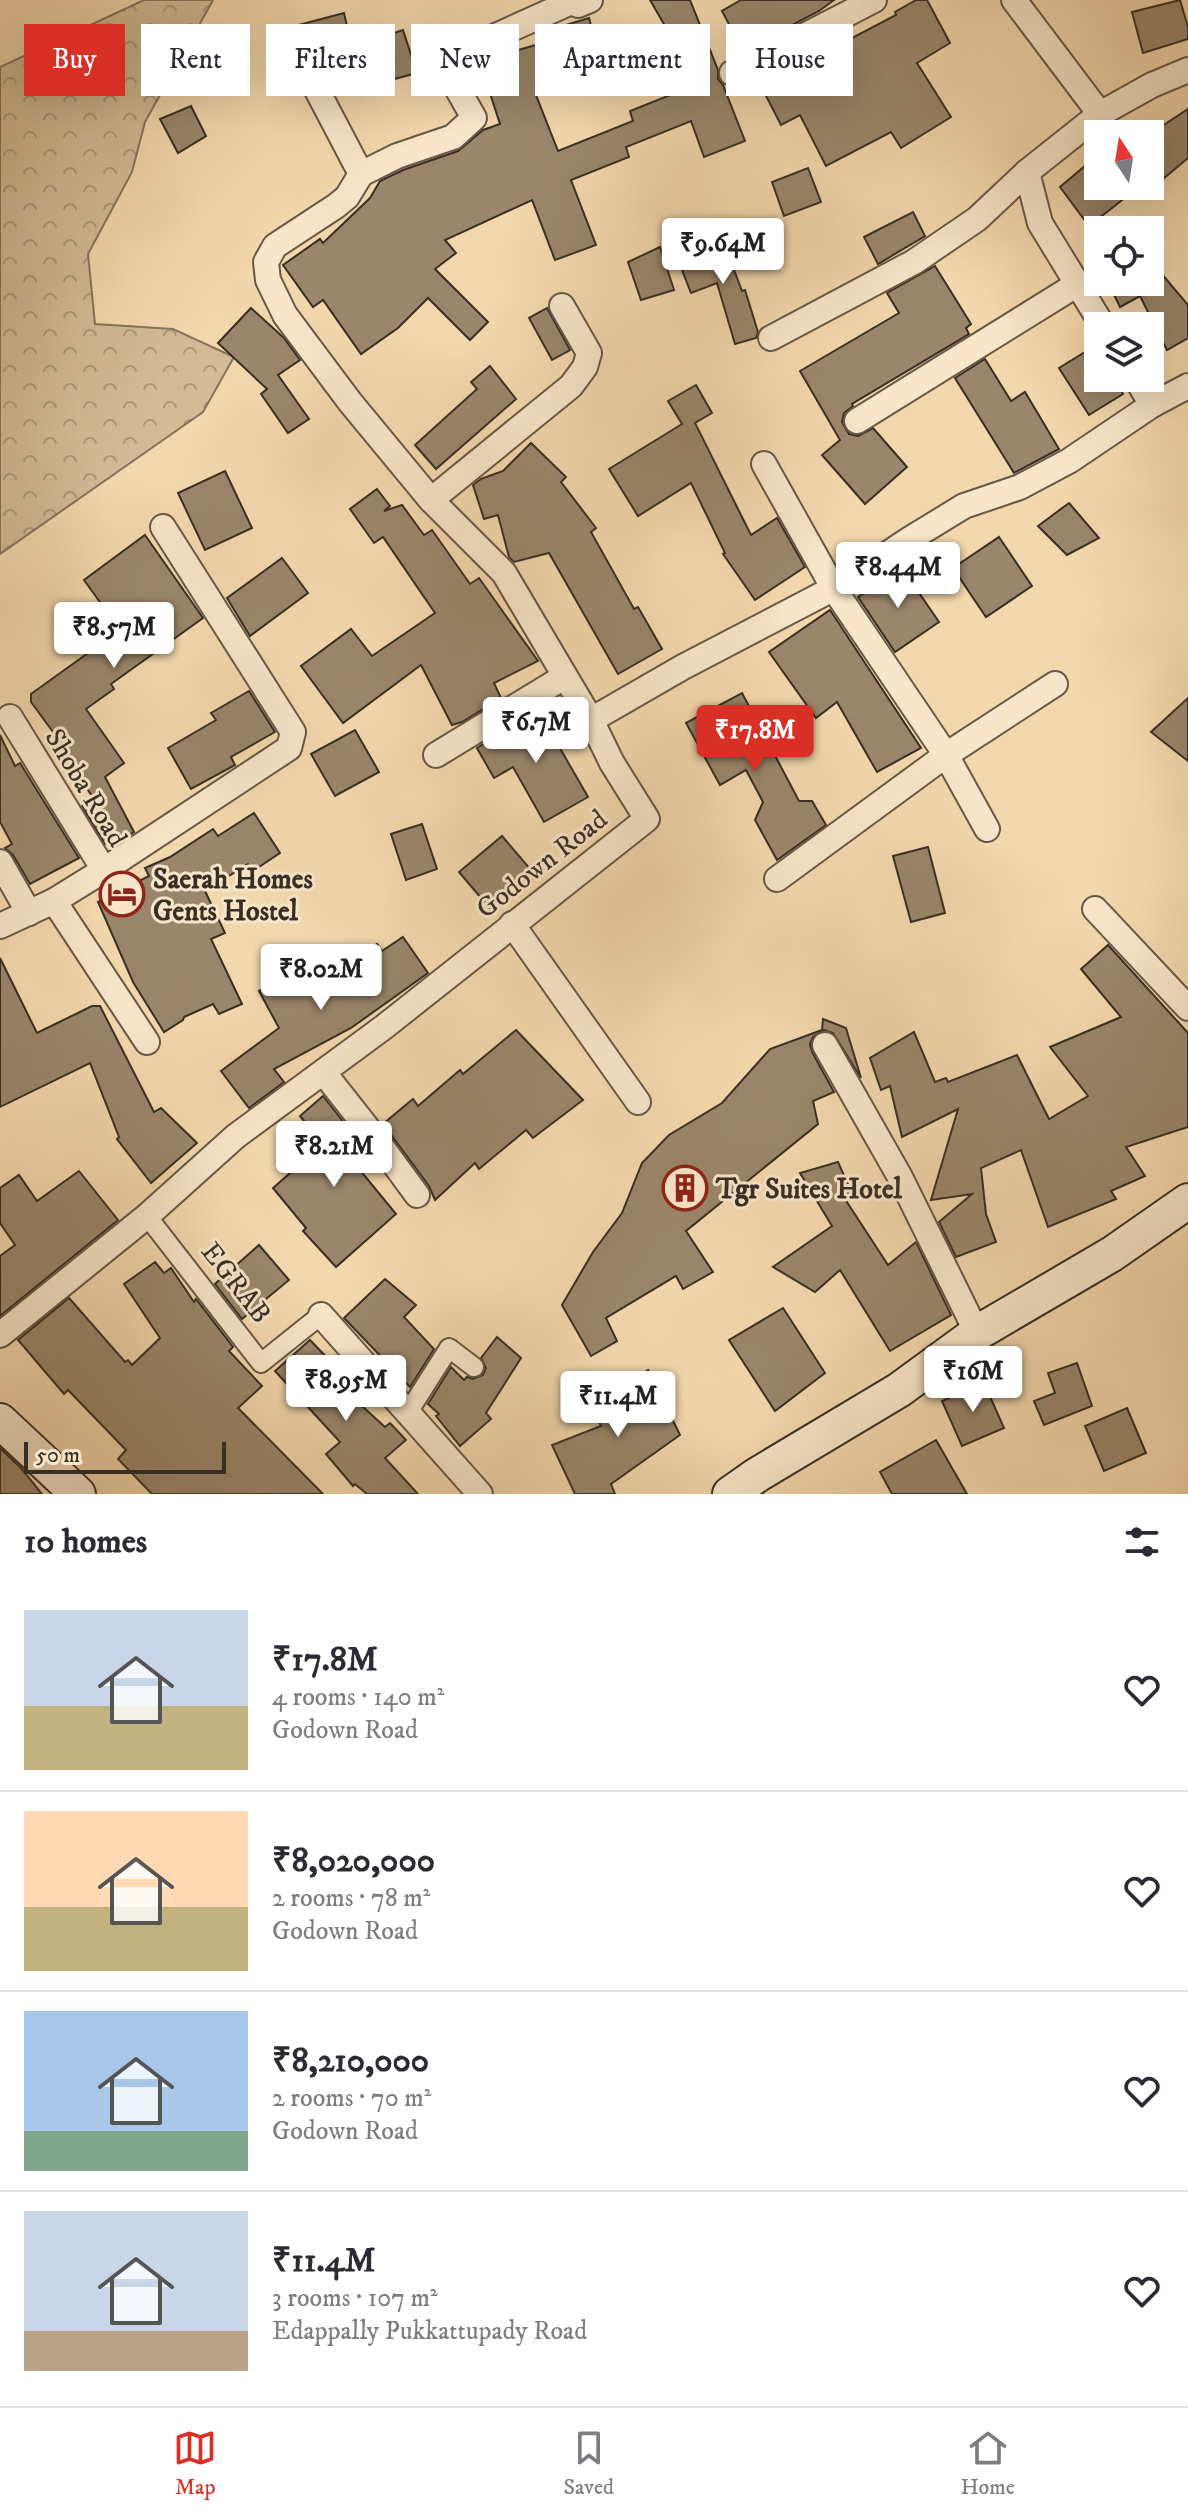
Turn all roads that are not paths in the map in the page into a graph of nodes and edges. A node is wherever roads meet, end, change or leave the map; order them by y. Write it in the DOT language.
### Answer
graph roads {
  1 [pos="874,0"];
  2 [pos="1014,0"];
  3 [pos="577,1"];
  4 [pos="827,24"];
  5 [pos="1188,70"];
  6 [pos="320,96"];
  7 [pos="1100,114"];
  8 [pos="1027,172"];
  9 [pos="361,174"];
  10 [pos="1076,285"];
  11 [pos="562,306"];
  12 [pos="1094,312"];
  13 [pos="771,338"];
  14 [pos="1188,386"];
  15 [pos="1144,392"];
  16 [pos="1152,405"];
  17 [pos="857,421"];
  18 [pos="764,464"];
  19 [pos="431,500"];
  20 [pos="163,527"];
  21 [pos="834,589"];
  22 [pos="564,677"];
  23 [pos="1055,684"];
  24 [pos="10,717"];
  25 [pos="591,720"];
  26 [pos="436,755"];
  27 [pos="946,755"];
  28 [pos="987,829"];
  29 [pos="0,862"];
  30 [pos="104,870"];
  31 [pos="777,879"];
  32 [pos="54,901"];
  33 [pos="1095,909"];
  34 [pos="29,913"];
  35 [pos="512,924"];
  36 [pos="0,926"];
  37 [pos="1188,1008"];
  38 [pos="147,1042"];
  39 [pos="825,1045"];
  40 [pos="324,1073"];
  41 [pos="638,1102"];
  42 [pos="417,1195"];
  43 [pos="1188,1201"];
  44 [pos="147,1216"];
  45 [pos="321,1315"];
  46 [pos="977,1333"];
  47 [pos="0,1335"];
  48 [pos="474,1367"];
  49 [pos="407,1414"];
  50 [pos="0,1421"];
  51 [pos="752,1488"];
  52 [pos="78,1494"];
  53 [pos="480,1494"];
  1 -- 4 [label="street"];
  2 -- 7 [label="street"];
  3 -- 9 [label="street"];
  5 -- 7 [label="street"];
  6 -- 9 [label="street"];
  7 -- 8 [label="street"];
  8 -- 10 [label="street"];
  8 -- 13 [label="street"];
  9 -- 19 [label="street"];
  10 -- 12 [label="street"];
  10 -- 17 [label="street"];
  11 -- 19 [label="street"];
  14 -- 16 [label="street"];
  15 -- 16 [label="street"];
  16 -- 21 [label="street"];
  18 -- 21 [label="street"];
  19 -- 22 [label="street"];
  20 -- 30 [label="street"];
  21 -- 25 [label="street"];
  21 -- 27 [label="street"];
  22 -- 25 [label="street"];
  22 -- 26 [label="street"];
  23 -- 27 [label="street"];
  24 -- 30 [label="street, Shoba Road"];
  25 -- 35 [label="street, Godown Road"];
  27 -- 28 [label="street"];
  27 -- 31 [label="street"];
  29 -- 34 [label="street"];
  30 -- 32 [label="street, Shoba Road"];
  32 -- 34 [label="street, Shoba Road"];
  32 -- 38 [label="street"];
  33 -- 37 [label="street"];
  34 -- 36 [label="street, Shoba Road"];
  35 -- 40 [label="street, Godown Road"];
  35 -- 41 [label="street"];
  39 -- 46 [label="street"];
  40 -- 42 [label="street"];
  40 -- 44 [label="street, Godown Road"];
  43 -- 46 [label="main road"];
  44 -- 45 [label="street, EGRAB"];
  44 -- 47 [label="street, Godown Road"];
  45 -- 49 [label="street, EGRAB"];
  46 -- 51 [label="main road"];
  48 -- 49 [label="street"];
  49 -- 53 [label="street, EGRAB"];
  50 -- 52 [label="main road"];
}
